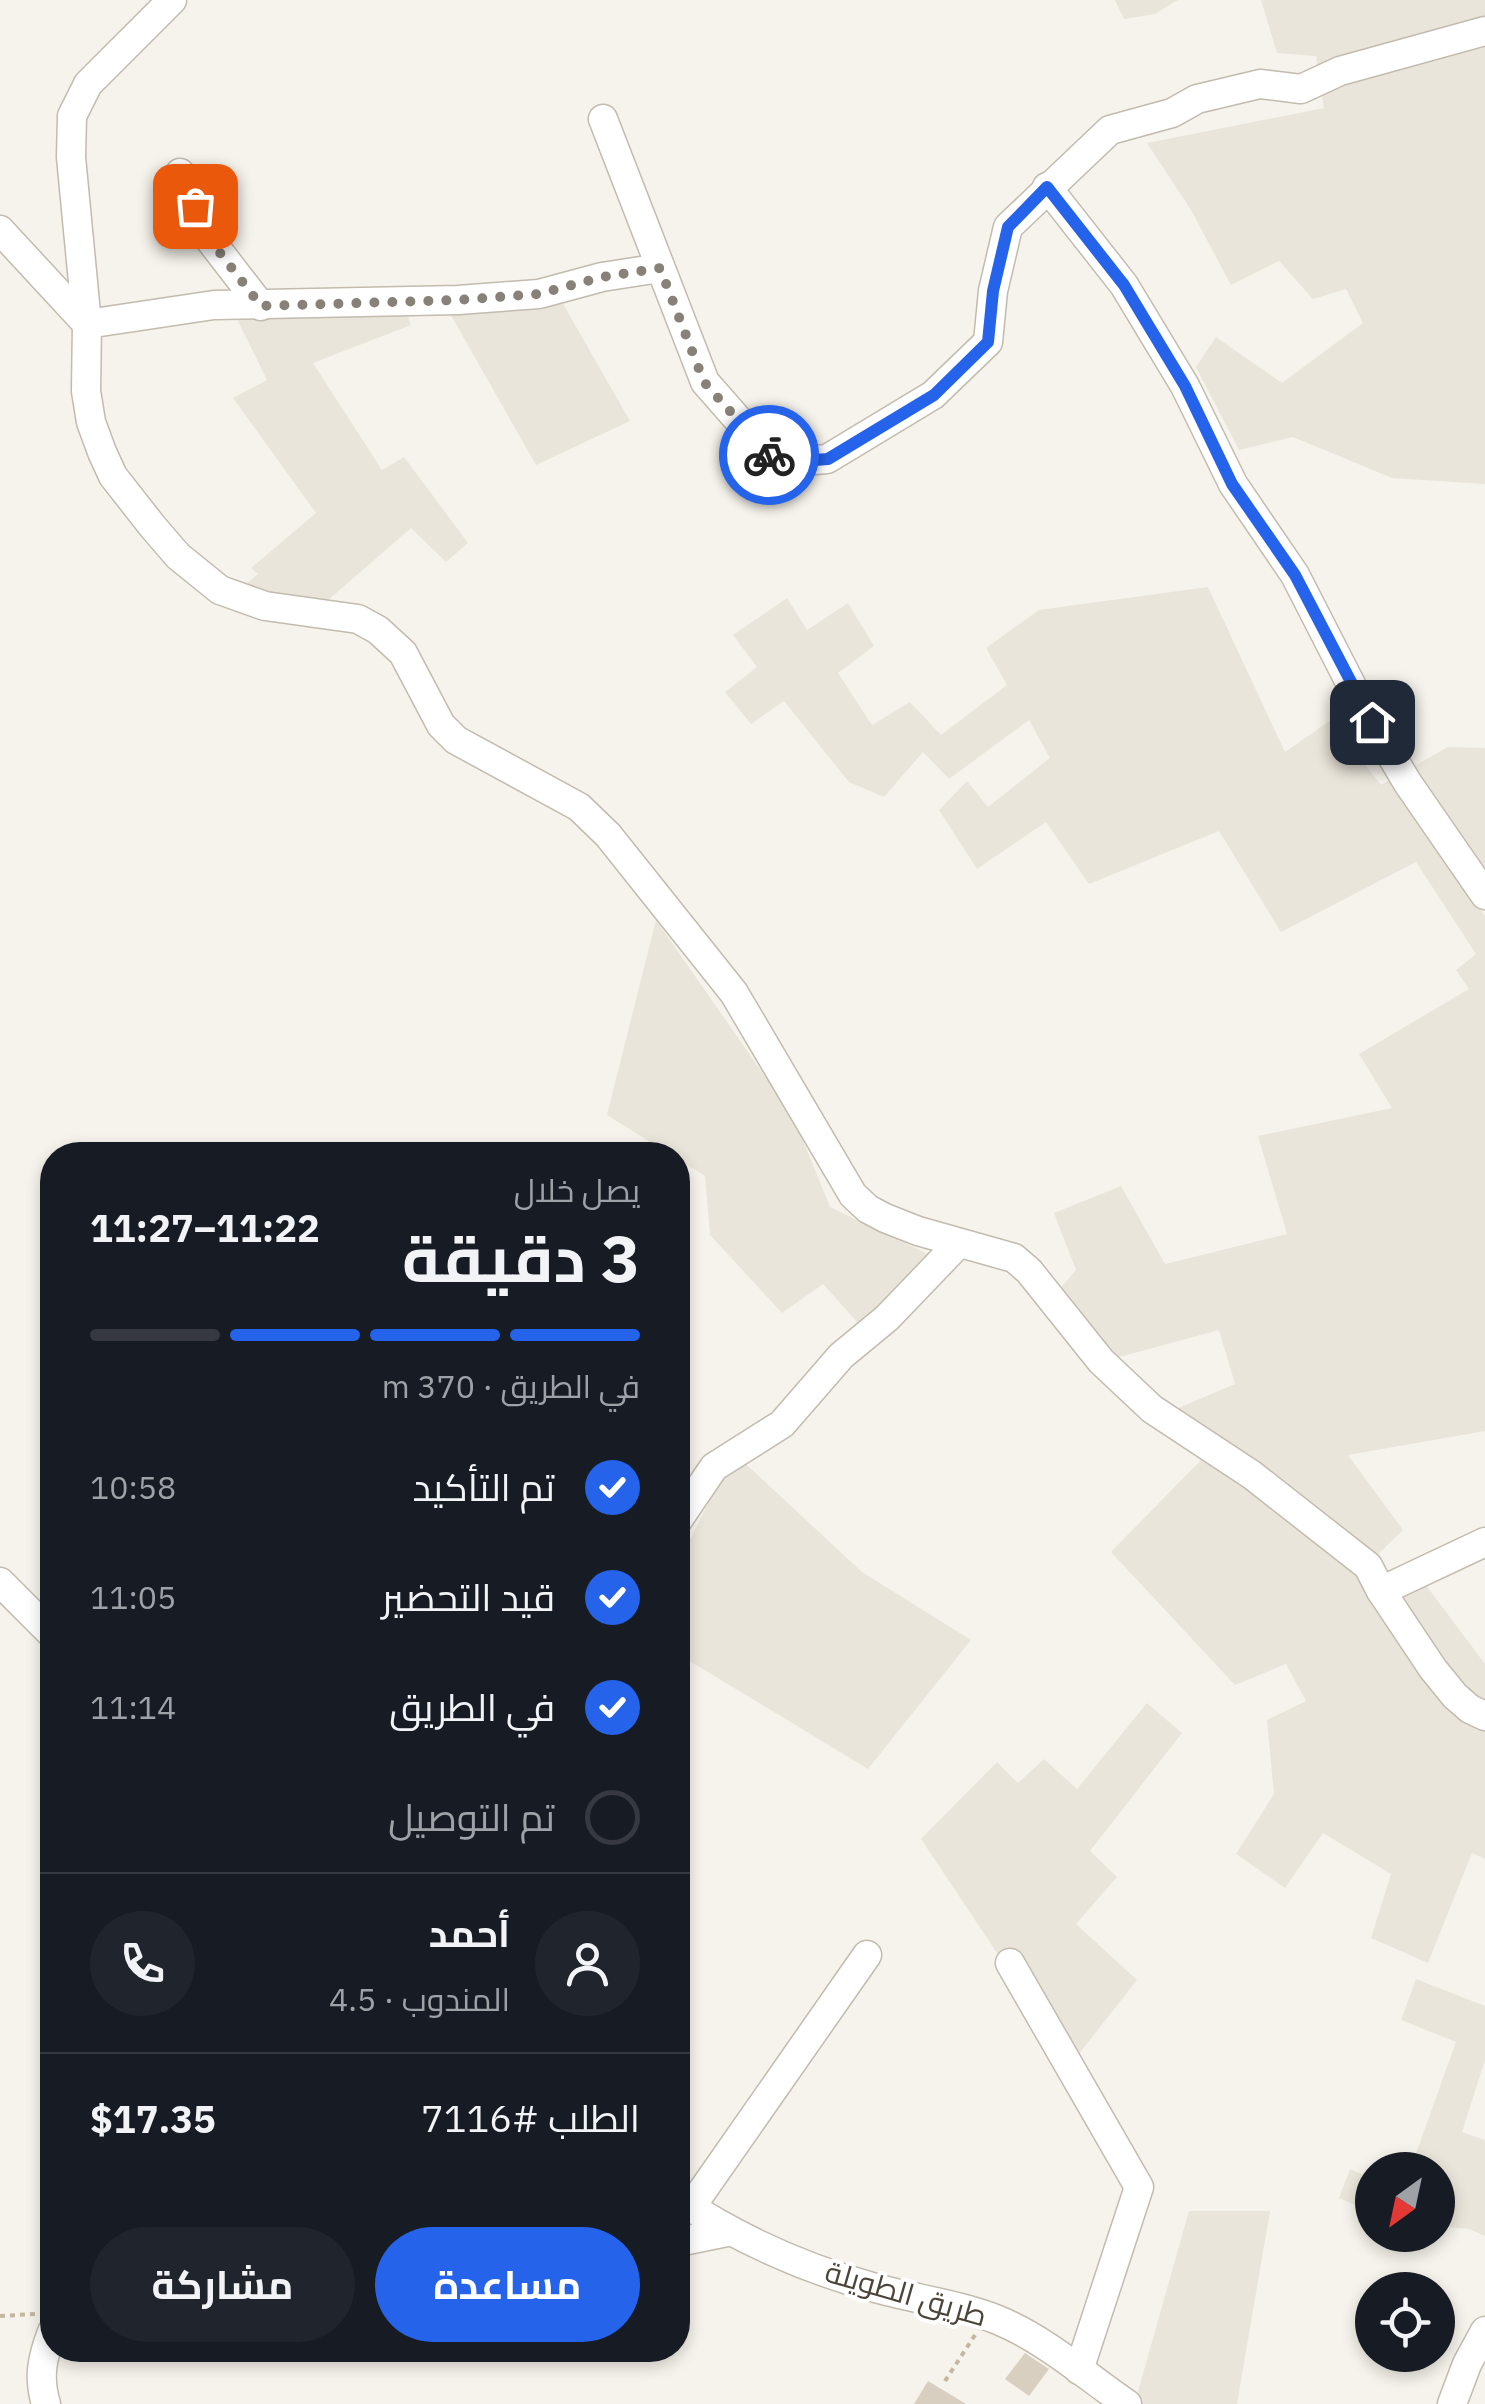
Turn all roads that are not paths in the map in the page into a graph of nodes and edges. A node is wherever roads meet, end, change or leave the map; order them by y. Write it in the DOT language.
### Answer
graph roads {
  1 [pos="172,0"];
  2 [pos="1485,31"];
  3 [pos="603,119"];
  4 [pos="180,172"];
  5 [pos="1047,187"];
  6 [pos="0,230"];
  7 [pos="660,268"];
  8 [pos="261,306"];
  9 [pos="87,324"];
  10 [pos="1485,895"];
  11 [pos="959,1243"];
  12 [pos="690,1503"];
  13 [pos="1485,1542"];
  14 [pos="0,1582"];
  15 [pos="1381,1591"];
  16 [pos="40,1622"];
  17 [pos="1485,1716"];
  18 [pos="868,1955"];
  19 [pos="1010,1964"];
  20 [pos="690,2195"];
  21 [pos="690,2207"];
  22 [pos="727,2232"];
  23 [pos="690,2240"];
  24 [pos="1485,2331"];
  25 [pos="43,2362"];
  26 [pos="1079,2370"];
  27 [pos="46,2404"];
  28 [pos="1127,2404"];
  29 [pos="1452,2404"];
  1 -- 9 [label="street"];
  2 -- 5 [label="street"];
  3 -- 7 [label="street"];
  4 -- 8 [label="street"];
  5 -- 7 [label="street"];
  5 -- 10 [label="street"];
  6 -- 9 [label="street"];
  7 -- 8 [label="street"];
  8 -- 9 [label="street"];
  9 -- 11 [label="street"];
  11 -- 12 [label="street"];
  11 -- 15 [label="street"];
  13 -- 15 [label="street"];
  14 -- 16 [label="street"];
  15 -- 17 [label="street"];
  18 -- 20 [label="street"];
  19 -- 26 [label="street"];
  21 -- 22 [label="street, طريق الطويلة"];
  22 -- 23 [label="street"];
  22 -- 26 [label="street, طريق الطويلة"];
  24 -- 29 [label="street"];
  25 -- 27 [label="street"];
  26 -- 28 [label="street, طريق الطويلة"];
}
